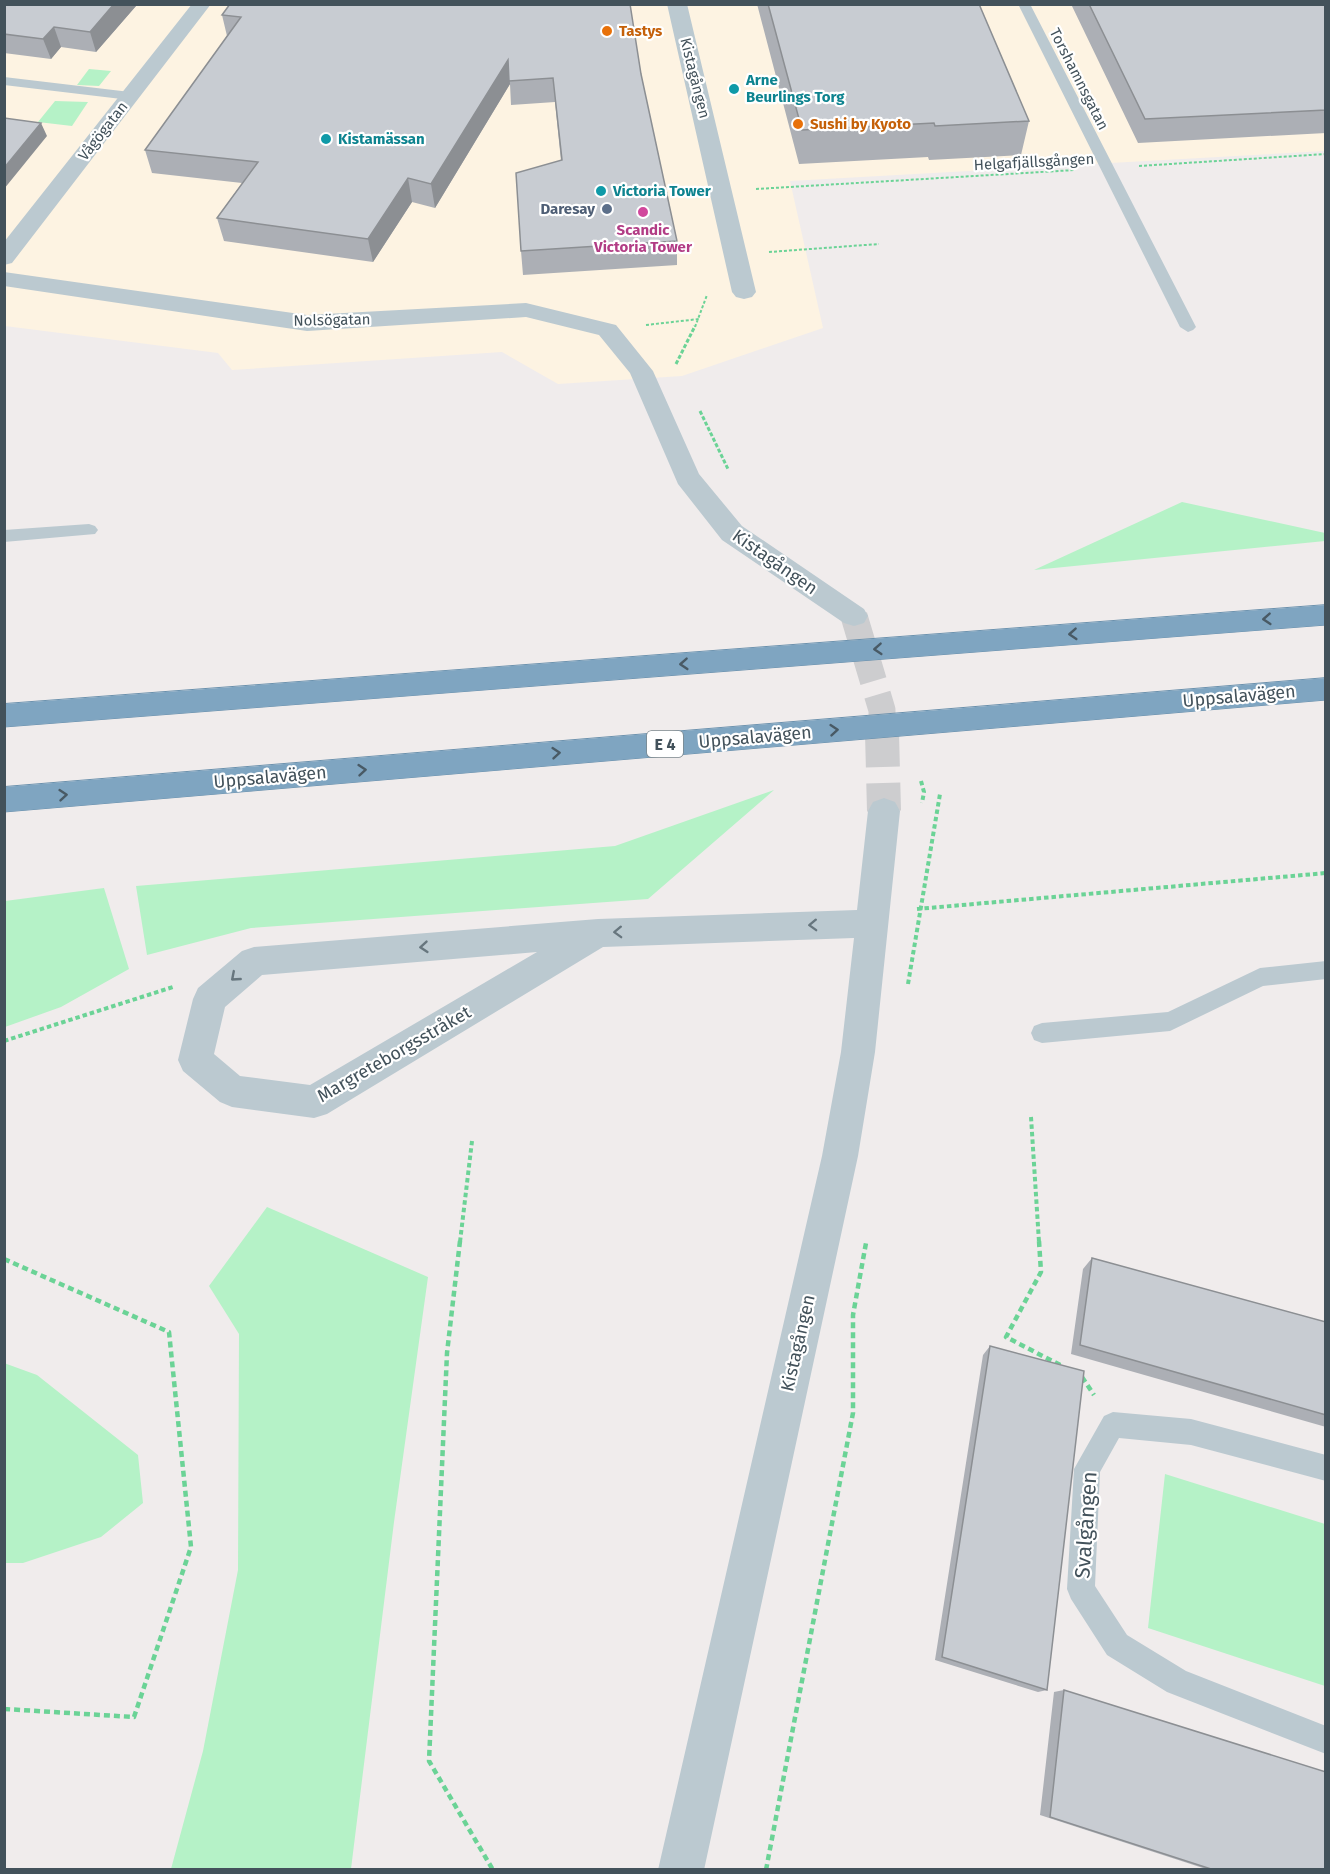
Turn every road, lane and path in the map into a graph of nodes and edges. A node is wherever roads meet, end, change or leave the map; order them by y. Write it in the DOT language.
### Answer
graph roads {
  1 [pos="202,4"];
  2 [pos="677,4"];
  3 [pos="1024,4"];
  4 [pos="4,81"];
  5 [pos="130,96"];
  6 [pos="1326,154"];
  7 [pos="1106,168"];
  8 [pos="755,189"];
  9 [pos="879,244"];
  10 [pos="762,252"];
  11 [pos="4,258"];
  12 [pos="4,279"];
  13 [pos="744,292"];
  14 [pos="699,319"];
  15 [pos="1188,327"];
  16 [pos="607,330"];
  17 [pos="676,363"];
  18 [pos="681,373"];
  19 [pos="696,405"];
  20 [pos="733,478"];
  21 [pos="89,530"];
  22 [pos="4,536"];
  23 [pos="1326,615"];
  24 [pos="854,616"];
  25 [pos="1326,689"];
  26 [pos="4,716"];
  27 [pos="940,794"];
  28 [pos="4,800"];
  29 [pos="884,811"];
  30 [pos="1326,873"];
  31 [pos="910,909"];
  32 [pos="919,909"];
  33 [pos="872,923"];
  34 [pos="598,933"];
  35 [pos="1326,970"];
  36 [pos="174,986"];
  37 [pos="907,992"];
  38 [pos="1042,1033"];
  39 [pos="4,1041"];
  40 [pos="1031,1117"];
  41 [pos="472,1141"];
  42 [pos="867,1234"];
  43 [pos="4,1259"];
  44 [pos="1082,1376"];
  45 [pos="1326,1468"];
  46 [pos="4,1709"];
  47 [pos="1326,1740"];
  48 [pos="493,1869"];
  49 [pos="681,1869"];
  50 [pos="766,1869"];
  1 -- 5 [label="street, Vågögatan"];
  2 -- 13 [label="street, Kistagången"];
  3 -- 7 [label="lane, Torshamnsgatan"];
  4 -- 5 [label="lane"];
  5 -- 11 [label="street, Vågögatan"];
  6 -- 7 [label="path, Helgafjällsgången"];
  7 -- 8 [label="path, Helgafjällsgången"];
  7 -- 15 [label="lane, Torshamnsgatan"];
  9 -- 10 [label="path"];
  12 -- 16 [label="street, Nolsögatan"];
  14 -- 16 [label="path"];
  16 -- 24 [label="street, Kistagången"];
  17 -- 18 [label="path"];
  19 -- 20 [label="path"];
  21 -- 22 [label="lane"];
  23 -- 26 [label="highway, one-way"];
  28 -- 25 [label="highway, Uppsalavägen / E 4, one-way"];
  27 -- 32 [label="path"];
  29 -- 33 [label="street, Kistagången"];
  30 -- 32 [label="path"];
  31 -- 32 [label="path"];
  32 -- 37 [label="path"];
  33 -- 34 [label="street, Margreteborgsstråket, one-way"];
  33 -- 49 [label="street, Kistagången"];
  34 -- 34 [label="street, Margreteborgsstråket, one-way"];
  35 -- 38 [label="lane"];
  36 -- 39 [label="path"];
  40 -- 44 [label="path"];
  41 -- 48 [label="path"];
  42 -- 50 [label="path"];
  43 -- 46 [label="path"];
  45 -- 47 [label="lane, Svalgången"];
}
